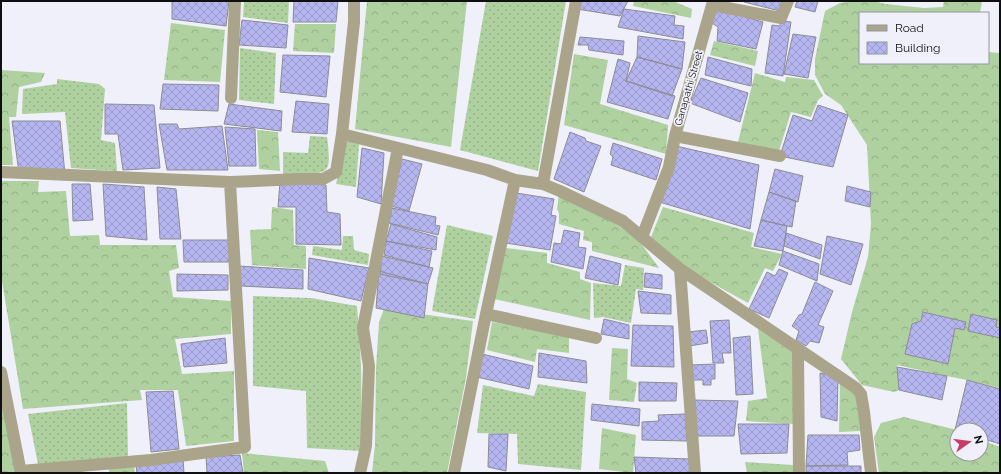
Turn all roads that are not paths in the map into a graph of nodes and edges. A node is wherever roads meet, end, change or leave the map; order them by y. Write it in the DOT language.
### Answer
graph roads {
  1 [pos="235,1"];
  2 [pos="354,1"];
  3 [pos="576,1"];
  4 [pos="788,1"];
  5 [pos="711,3"];
  6 [pos="231,98"];
  7 [pos="342,134"];
  8 [pos="675,136"];
  9 [pos="398,148"];
  10 [pos="780,156"];
  11 [pos="1,172"];
  12 [pos="515,180"];
  13 [pos="230,182"];
  14 [pos="543,184"];
  15 [pos="642,237"];
  16 [pos="680,269"];
  17 [pos="486,314"];
  18 [pos="596,338"];
  19 [pos="798,349"];
  20 [pos="1,372"];
  21 [pos="21,472"];
  22 [pos="360,473"];
  23 [pos="454,473"];
  24 [pos="694,473"];
  25 [pos="799,473"];
  26 [pos="871,473"];
  1 -- 6 [label="street"];
  2 -- 7 [label="street"];
  3 -- 14 [label="street"];
  4 -- 5 [label="street, Ganapathi Street"];
  5 -- 8 [label="street, Ganapathi Street"];
  7 -- 9 [label="street"];
  7 -- 13 [label="street"];
  8 -- 10 [label="street"];
  8 -- 15 [label="street, Ganapathi Street"];
  9 -- 12 [label="street"];
  9 -- 22 [label="street"];
  11 -- 13 [label="street"];
  12 -- 14 [label="street"];
  12 -- 17 [label="street"];
  13 -- 21 [label="street"];
  14 -- 15 [label="street"];
  15 -- 16 [label="street"];
  16 -- 19 [label="street"];
  16 -- 24 [label="street"];
  17 -- 18 [label="street"];
  17 -- 23 [label="street"];
  19 -- 25 [label="street"];
  19 -- 26 [label="street"];
  20 -- 21 [label="street"];
}
